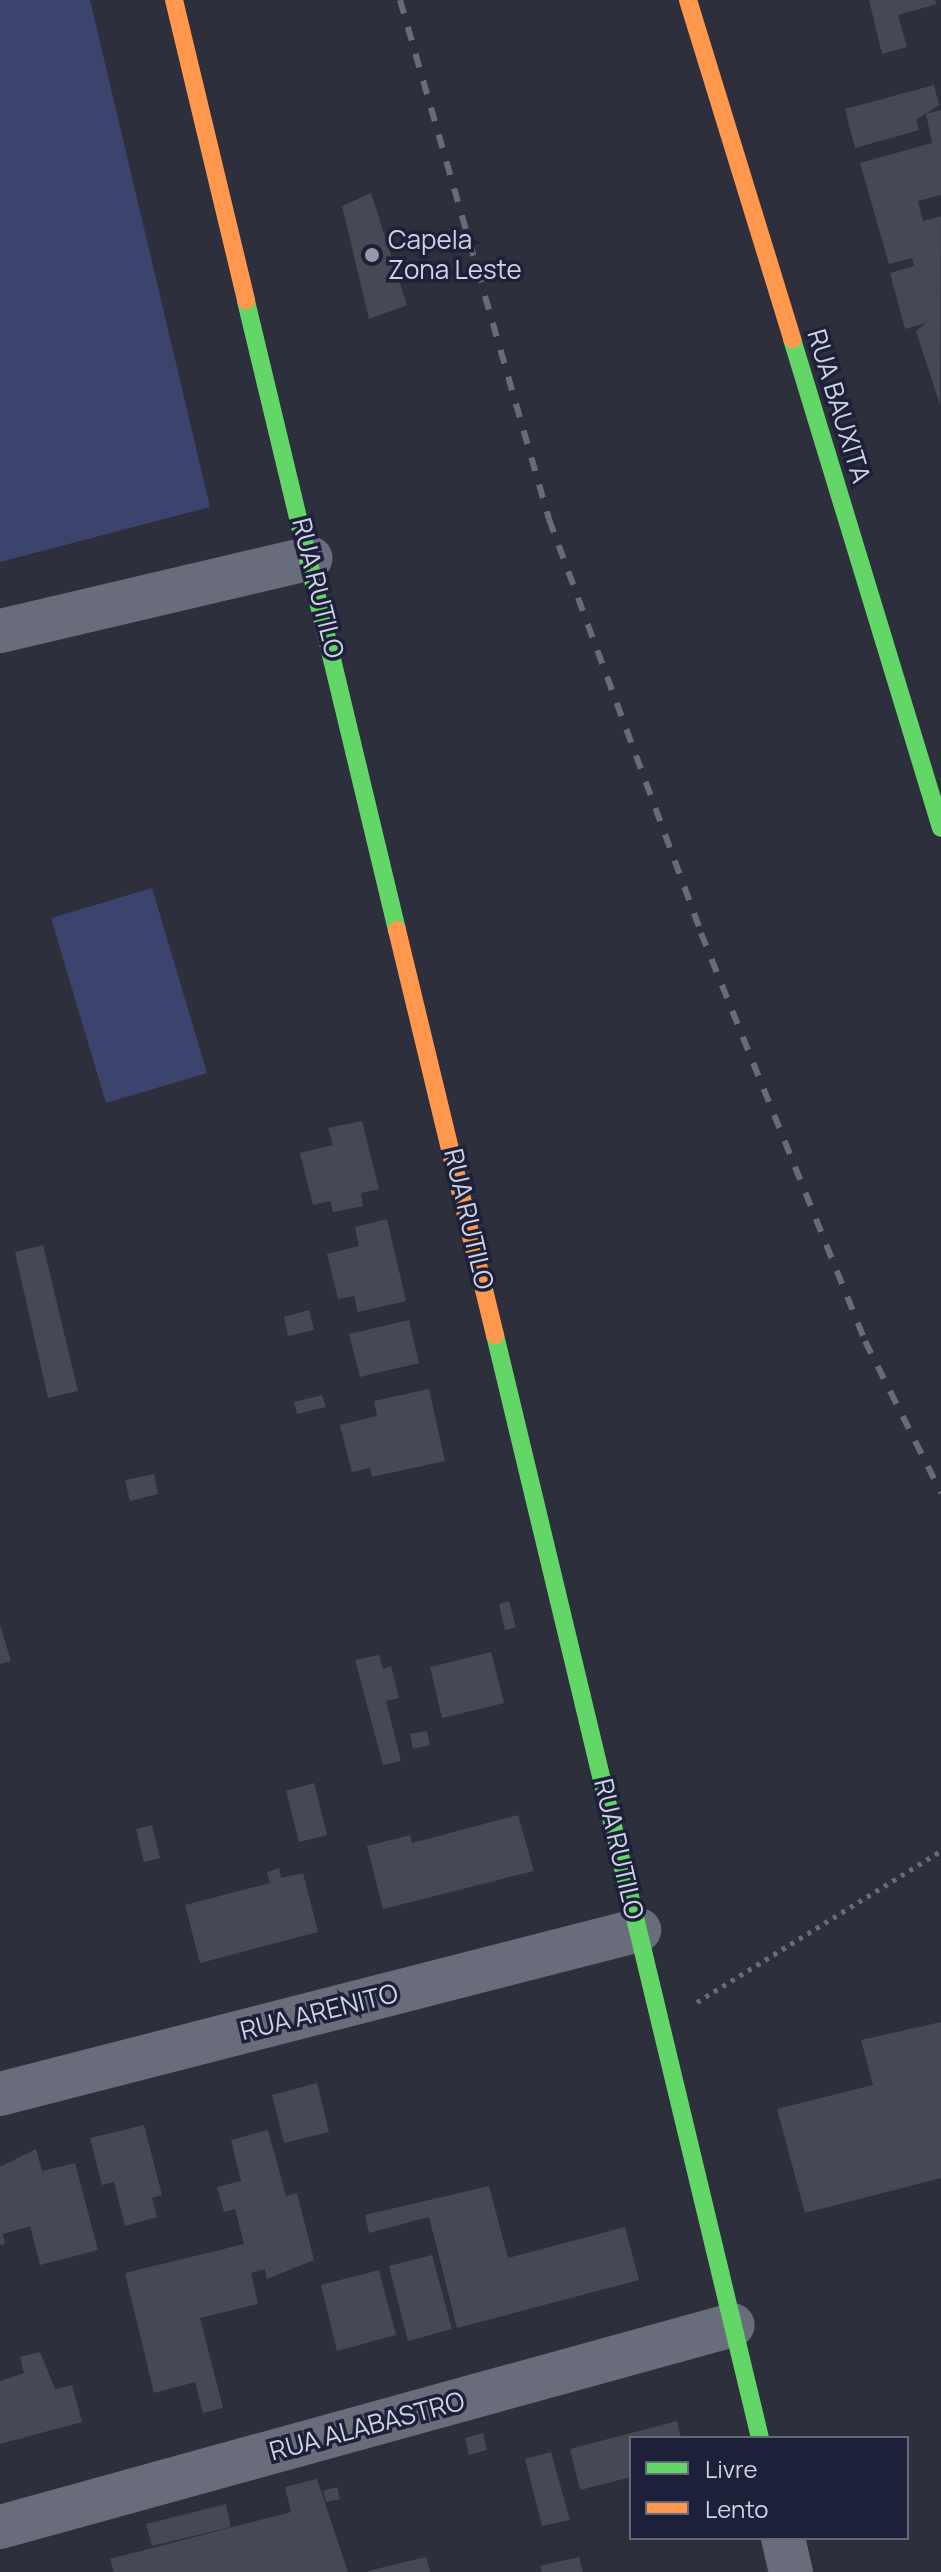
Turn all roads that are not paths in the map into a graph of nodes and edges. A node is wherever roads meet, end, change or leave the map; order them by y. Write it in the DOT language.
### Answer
graph roads {
  1 [pos="174,0"];
  2 [pos="688,0"];
  3 [pos="311,558"];
  4 [pos="0,631"];
  5 [pos="941,828"];
  6 [pos="639,1930"];
  7 [pos="0,2094"];
  8 [pos="733,2325"];
  9 [pos="760,2436"];
  10 [pos="0,2527"];
  11 [pos="783,2540"];
  12 [pos="791,2572"];
  1 -- 3 [label="street, RUA RUTILO"];
  2 -- 5 [label="street, RUA BAUXITA"];
  3 -- 4 [label="street"];
  3 -- 6 [label="street, RUA RUTILO"];
  6 -- 7 [label="street, RUA ARENITO"];
  6 -- 8 [label="street, RUA RUTILO"];
  8 -- 9 [label="street, RUA RUTILO"];
  8 -- 10 [label="street, RUA ALABASTRO"];
  11 -- 12 [label="street"];
}
